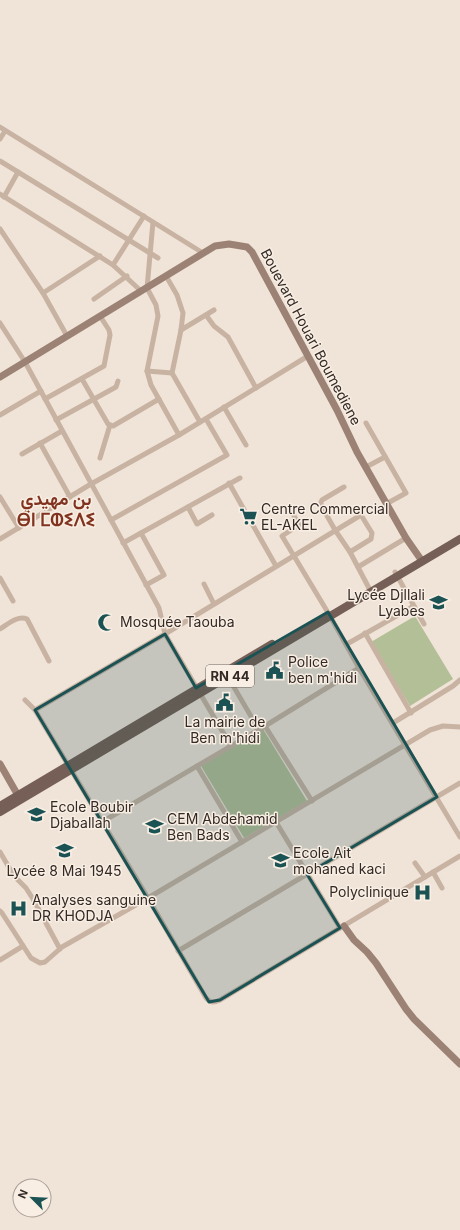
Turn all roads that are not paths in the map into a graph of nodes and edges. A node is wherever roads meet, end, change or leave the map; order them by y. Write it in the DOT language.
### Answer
graph roads {
  1 [pos="0,127"];
  2 [pos="5,131"];
  3 [pos="0,139"];
  4 [pos="0,161"];
  5 [pos="18,172"];
  6 [pos="2,195"];
  7 [pos="144,216"];
  8 [pos="153,222"];
  9 [pos="0,229"];
  10 [pos="129,240"];
  11 [pos="149,252"];
  12 [pos="203,254"];
  13 [pos="100,256"];
  14 [pos="158,258"];
  15 [pos="113,265"];
  16 [pos="127,276"];
  17 [pos="166,276"];
  18 [pos="144,289"];
  19 [pos="43,293"];
  20 [pos="94,299"];
  21 [pos="214,310"];
  22 [pos="206,315"];
  23 [pos="100,316"];
  24 [pos="0,323"];
  25 [pos="181,330"];
  26 [pos="67,336"];
  27 [pos="308,356"];
  28 [pos="25,362"];
  29 [pos="147,371"];
  30 [pos="172,373"];
  31 [pos="0,377"];
  32 [pos="82,379"];
  33 [pos="118,381"];
  34 [pos="256,388"];
  35 [pos="41,391"];
  36 [pos="45,399"];
  37 [pos="93,399"];
  38 [pos="159,399"];
  39 [pos="224,407"];
  40 [pos="0,415"];
  41 [pos="206,419"];
  42 [pos="56,420"];
  43 [pos="200,422"];
  44 [pos="366,423"];
  45 [pos="110,426"];
  46 [pos="62,431"];
  47 [pos="179,435"];
  48 [pos="40,443"];
  49 [pos="246,445"];
  50 [pos="22,454"];
  51 [pos="385,457"];
  52 [pos="100,458"];
  53 [pos="366,467"];
  54 [pos="240,478"];
  55 [pos="91,484"];
  56 [pos="229,484"];
  57 [pos="344,487"];
  58 [pos="0,497"];
  59 [pos="70,497"];
  60 [pos="386,504"];
  61 [pos="188,507"];
  62 [pos="212,515"];
  63 [pos="294,516"];
  64 [pos="111,520"];
  65 [pos="19,528"];
  66 [pos="334,530"];
  67 [pos="141,533"];
  68 [pos="460,533"];
  69 [pos="406,538"];
  70 [pos="0,539"];
  71 [pos="460,539"];
  72 [pos="123,543"];
  73 [pos="350,552"];
  74 [pos="293,555"];
  75 [pos="421,559"];
  76 [pos="276,566"];
  77 [pos="358,567"];
  78 [pos="396,574"];
  79 [pos="0,578"];
  80 [pos="204,584"];
  81 [pos="146,585"];
  82 [pos="370,590"];
  83 [pos="13,601"];
  84 [pos="214,604"];
  85 [pos="414,606"];
  86 [pos="329,614"];
  87 [pos="424,624"];
  88 [pos="0,629"];
  89 [pos="365,633"];
  90 [pos="165,634"];
  91 [pos="347,644"];
  92 [pos="49,661"];
  93 [pos="359,668"];
  94 [pos="228,676"];
  95 [pos="460,680"];
  96 [pos="198,691"];
  97 [pos="25,700"];
  98 [pos="35,710"];
  99 [pos="411,713"];
  100 [pos="393,723"];
  101 [pos="265,726"];
  102 [pos="460,727"];
  103 [pos="259,730"];
  104 [pos="406,745"];
  105 [pos="231,746"];
  106 [pos="0,764"];
  107 [pos="197,766"];
  108 [pos="69,767"];
  109 [pos="460,783"];
  110 [pos="437,797"];
  111 [pos="19,798"];
  112 [pos="312,801"];
  113 [pos="0,806"];
  114 [pos="0,812"];
  115 [pos="102,822"];
  116 [pos="276,822"];
  117 [pos="460,837"];
  118 [pos="242,842"];
  119 [pos="0,852"];
  120 [pos="460,856"];
  121 [pos="416,863"];
  122 [pos="433,872"];
  123 [pos="307,874"];
  124 [pos="425,877"];
  125 [pos="442,888"];
  126 [pos="148,898"];
  127 [pos="0,911"];
  128 [pos="342,927"];
  129 [pos="23,946"];
  130 [pos="60,949"];
  131 [pos="178,951"];
  132 [pos="0,960"];
  133 [pos="460,1064"];
  1 -- 2 [label="street"];
  2 -- 3 [label="street"];
  2 -- 7 [label="street"];
  4 -- 5 [label="street"];
  5 -- 6 [label="street"];
  5 -- 10 [label="street"];
  6 -- 13 [label="street"];
  7 -- 8 [label="street"];
  7 -- 10 [label="street"];
  8 -- 11 [label="street"];
  8 -- 12 [label="street"];
  9 -- 19 [label="street"];
  10 -- 11 [label="street"];
  10 -- 15 [label="street"];
  11 -- 14 [label="street"];
  11 -- 18 [label="street"];
  12 -- 17 [label="street, Bouevard Houari Boumediene"];
  12 -- 27 [label="street, Bouevard Houari Boumediene"];
  13 -- 15 [label="street"];
  13 -- 19 [label="street"];
  15 -- 16 [label="street"];
  16 -- 18 [label="street"];
  16 -- 20 [label="street"];
  17 -- 18 [label="street, Bouevard Houari Boumediene"];
  17 -- 25 [label="street"];
  18 -- 23 [label="street, Bouevard Houari Boumediene"];
  18 -- 29 [label="street"];
  19 -- 26 [label="street"];
  21 -- 22 [label="street"];
  22 -- 25 [label="street"];
  22 -- 34 [label="street"];
  23 -- 26 [label="street, Bouevard Houari Boumediene"];
  23 -- 32 [label="street"];
  24 -- 28 [label="street"];
  25 -- 30 [label="street"];
  26 -- 28 [label="street, Bouevard Houari Boumediene"];
  27 -- 34 [label="street"];
  27 -- 53 [label="street, Bouevard Houari Boumediene"];
  28 -- 31 [label="street, Bouevard Houari Boumediene"];
  28 -- 35 [label="street"];
  29 -- 30 [label="street"];
  29 -- 38 [label="street"];
  30 -- 43 [label="street"];
  32 -- 36 [label="street"];
  32 -- 37 [label="street"];
  33 -- 37 [label="street"];
  34 -- 39 [label="street"];
  35 -- 36 [label="street"];
  35 -- 40 [label="street"];
  36 -- 42 [label="street"];
  37 -- 42 [label="street"];
  37 -- 45 [label="street"];
  38 -- 45 [label="street"];
  38 -- 47 [label="street"];
  39 -- 41 [label="street"];
  39 -- 49 [label="street"];
  41 -- 43 [label="street"];
  41 -- 64 [label="street"];
  42 -- 46 [label="street"];
  43 -- 47 [label="street"];
  44 -- 51 [label="street"];
  45 -- 52 [label="street"];
  46 -- 48 [label="street"];
  46 -- 55 [label="street"];
  47 -- 55 [label="street"];
  48 -- 50 [label="street"];
  48 -- 59 [label="street"];
  51 -- 53 [label="street"];
  51 -- 60 [label="street"];
  53 -- 60 [label="street, Bouevard Houari Boumediene"];
  54 -- 56 [label="street"];
  55 -- 59 [label="street"];
  55 -- 64 [label="street"];
  56 -- 61 [label="street"];
  56 -- 76 [label="street"];
  57 -- 66 [label="street"];
  58 -- 65 [label="street"];
  59 -- 65 [label="street"];
  60 -- 69 [label="street, Bouevard Houari Boumediene"];
  61 -- 62 [label="street"];
  61 -- 67 [label="street"];
  63 -- 74 [label="street"];
  64 -- 72 [label="street"];
  65 -- 70 [label="street"];
  66 -- 73 [label="street"];
  66 -- 73 [label="street"];
  66 -- 74 [label="street"];
  67 -- 72 [label="street"];
  67 -- 81 [label="street"];
  68 -- 75 [label="main road, RN 44"];
  69 -- 75 [label="street, Bouevard Houari Boumediene"];
  69 -- 77 [label="street"];
  71 -- 75 [label="main road, RN 44"];
  72 -- 81 [label="street"];
  73 -- 77 [label="street"];
  74 -- 76 [label="street"];
  74 -- 86 [label="street"];
  75 -- 78 [label="main road, RN 44"];
  76 -- 84 [label="street"];
  77 -- 82 [label="street"];
  78 -- 82 [label="main road, RN 44"];
  78 -- 85 [label="street"];
  79 -- 83 [label="street"];
  80 -- 84 [label="street"];
  81 -- 90 [label="street"];
  82 -- 86 [label="main road, RN 44"];
  84 -- 90 [label="street"];
  85 -- 87 [label="street"];
  85 -- 89 [label="street"];
  86 -- 91 [label="street"];
  86 -- 94 [label="main road, RN 44"];
  86 -- 96 [label="main road, RN 44"];
  88 -- 92 [label="street"];
  89 -- 91 [label="street"];
  89 -- 99 [label="street"];
  90 -- 96 [label="street"];
  90 -- 98 [label="street"];
  91 -- 93 [label="street"];
  93 -- 100 [label="street"];
  93 -- 101 [label="street"];
  94 -- 96 [label="main road, RN 44"];
  94 -- 103 [label="street"];
  95 -- 99 [label="street"];
  96 -- 105 [label="street"];
  96 -- 108 [label="main road, RN 44"];
  97 -- 98 [label="street"];
  98 -- 108 [label="street"];
  99 -- 100 [label="street"];
  100 -- 104 [label="street"];
  101 -- 103 [label="street"];
  101 -- 112 [label="street"];
  102 -- 104 [label="street"];
  103 -- 105 [label="street"];
  104 -- 110 [label="street"];
  104 -- 112 [label="street"];
  105 -- 107 [label="street"];
  106 -- 111 [label="street"];
  107 -- 115 [label="street"];
  107 -- 118 [label="street"];
  108 -- 111 [label="main road, RN 44"];
  108 -- 115 [label="street"];
  109 -- 110 [label="street"];
  110 -- 117 [label="street"];
  110 -- 123 [label="street"];
  111 -- 113 [label="main road, RN 44"];
  111 -- 114 [label="main road, RN 44"];
  112 -- 116 [label="street"];
  115 -- 126 [label="street"];
  116 -- 118 [label="street"];
  116 -- 123 [label="street"];
  118 -- 126 [label="street"];
  119 -- 130 [label="street"];
  120 -- 122 [label="street"];
  121 -- 124 [label="street"];
  122 -- 124 [label="street"];
  122 -- 125 [label="street"];
  123 -- 128 [label="street"];
  123 -- 131 [label="street"];
  124 -- 128 [label="street"];
  126 -- 130 [label="street"];
  126 -- 131 [label="street"];
  127 -- 129 [label="street"];
  128 -- 131 [label="street"];
  128 -- 133 [label="street"];
  129 -- 130 [label="street"];
  129 -- 132 [label="street"];
}
